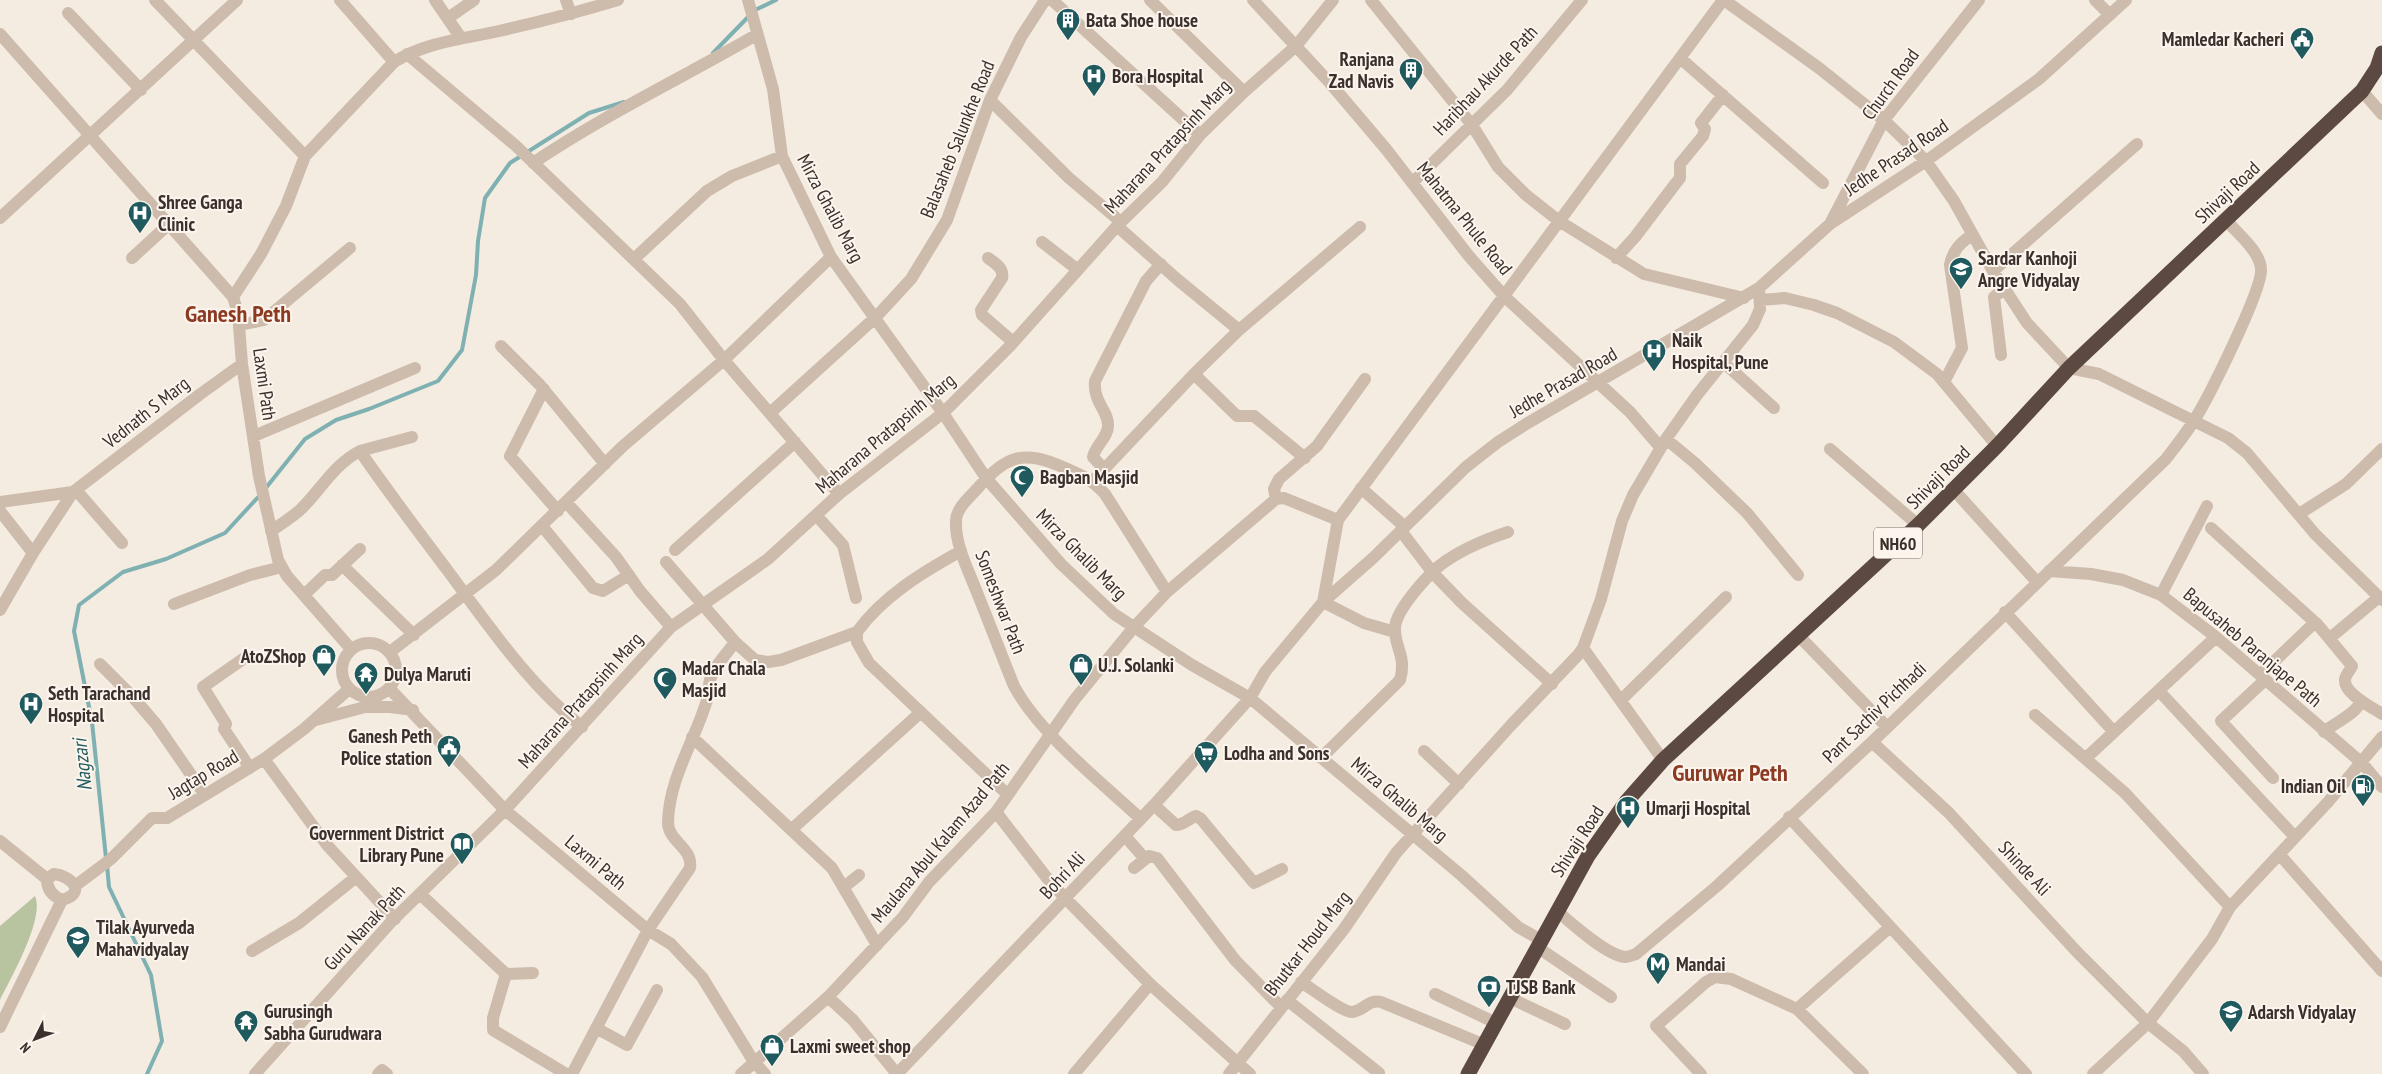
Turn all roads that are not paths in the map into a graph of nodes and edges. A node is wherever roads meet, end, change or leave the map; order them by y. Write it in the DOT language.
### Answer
graph roads {
  1 [pos="155,0"];
  2 [pos="237,0"];
  3 [pos="340,0"];
  4 [pos="435,0"];
  5 [pos="474,0"];
  6 [pos="566,0"];
  7 [pos="618,0"];
  8 [pos="1045,0"];
  9 [pos="1052,0"];
  10 [pos="1150,0"];
  11 [pos="1253,0"];
  12 [pos="1333,0"];
  13 [pos="1371,0"];
  14 [pos="1582,0"];
  15 [pos="1723,0"];
  16 [pos="2095,0"];
  17 [pos="2126,0"];
  18 [pos="1974,2"];
  19 [pos="748,3"];
  20 [pos="68,13"];
  21 [pos="571,14"];
  22 [pos="2110,15"];
  23 [pos="448,18"];
  24 [pos="754,28"];
  25 [pos="0,34"];
  26 [pos="461,38"];
  27 [pos="194,42"];
  28 [pos="1296,46"];
  29 [pos="2382,53"];
  30 [pos="407,54"];
  31 [pos="1680,58"];
  32 [pos="394,62"];
  33 [pos="141,90"];
  34 [pos="2362,91"];
  35 [pos="1244,92"];
  36 [pos="1722,96"];
  37 [pos="990,100"];
  38 [pos="2382,114"];
  39 [pos="1884,120"];
  40 [pos="1472,125"];
  41 [pos="1200,135"];
  42 [pos="90,136"];
  43 [pos="2137,144"];
  44 [pos="305,156"];
  45 [pos="782,156"];
  46 [pos="1926,160"];
  47 [pos="530,161"];
  48 [pos="1412,183"];
  49 [pos="1824,183"];
  50 [pos="0,218"];
  51 [pos="2226,220"];
  52 [pos="1559,221"];
  53 [pos="170,224"];
  54 [pos="1119,224"];
  55 [pos="1830,224"];
  56 [pos="1360,227"];
  57 [pos="1972,235"];
  58 [pos="1042,242"];
  59 [pos="350,248"];
  60 [pos="831,257"];
  61 [pos="132,258"];
  62 [pos="988,258"];
  63 [pos="1616,258"];
  64 [pos="634,259"];
  65 [pos="1160,264"];
  66 [pos="1078,270"];
  67 [pos="1993,271"];
  68 [pos="2004,289"];
  69 [pos="1760,294"];
  70 [pos="233,297"];
  71 [pos="1505,297"];
  72 [pos="1744,298"];
  73 [pos="876,317"];
  74 [pos="240,325"];
  75 [pos="1239,330"];
  76 [pos="1013,342"];
  77 [pos="501,346"];
  78 [pos="2001,355"];
  79 [pos="724,360"];
  80 [pos="1723,362"];
  81 [pos="242,364"];
  82 [pos="416,368"];
  83 [pos="2069,368"];
  84 [pos="1194,374"];
  85 [pos="1365,379"];
  86 [pos="1596,382"];
  87 [pos="1944,382"];
  88 [pos="544,389"];
  89 [pos="1774,408"];
  90 [pos="770,413"];
  91 [pos="943,413"];
  92 [pos="2194,421"];
  93 [pos="254,436"];
  94 [pos="412,437"];
  95 [pos="795,442"];
  96 [pos="1663,443"];
  97 [pos="1998,446"];
  98 [pos="1830,449"];
  99 [pos="2382,449"];
  100 [pos="360,451"];
  101 [pos="1305,458"];
  102 [pos="605,464"];
  103 [pos="1102,468"];
  104 [pos="986,478"];
  105 [pos="1093,480"];
  106 [pos="1362,488"];
  107 [pos="1954,489"];
  108 [pos="74,491"];
  109 [pos="839,494"];
  110 [pos="1276,499"];
  111 [pos="0,502"];
  112 [pos="562,506"];
  113 [pos="2208,506"];
  114 [pos="0,512"];
  115 [pos="2298,514"];
  116 [pos="816,516"];
  117 [pos="1338,520"];
  118 [pos="1918,525"];
  119 [pos="542,526"];
  120 [pos="2211,528"];
  121 [pos="1403,529"];
  122 [pos="272,531"];
  123 [pos="1508,532"];
  124 [pos="122,543"];
  125 [pos="360,549"];
  126 [pos="675,550"];
  127 [pos="961,551"];
  128 [pos="33,553"];
  129 [pos="666,562"];
  130 [pos="342,565"];
  131 [pos="282,567"];
  132 [pos="2049,571"];
  133 [pos="1433,573"];
  134 [pos="629,575"];
  135 [pos="1798,575"];
  136 [pos="2037,582"];
  137 [pos="1168,592"];
  138 [pos="465,595"];
  139 [pos="2161,595"];
  140 [pos="304,596"];
  141 [pos="1726,597"];
  142 [pos="856,598"];
  143 [pos="2381,599"];
  144 [pos="1323,602"];
  145 [pos="174,604"];
  146 [pos="704,605"];
  147 [pos="0,610"];
  148 [pos="2005,612"];
  149 [pos="671,627"];
  150 [pos="1134,627"];
  151 [pos="2310,627"];
  152 [pos="857,632"];
  153 [pos="1395,632"];
  154 [pos="414,635"];
  155 [pos="1798,635"];
  156 [pos="2216,637"];
  157 [pos="2330,638"];
  158 [pos="735,642"];
  159 [pos="1583,648"];
  160 [pos="351,649"];
  161 [pos="390,652"];
  162 [pos="242,660"];
  163 [pos="100,664"];
  164 [pos="2262,678"];
  165 [pos="1552,684"];
  166 [pos="349,688"];
  167 [pos="389,688"];
  168 [pos="2159,691"];
  169 [pos="1250,698"];
  170 [pos="1621,700"];
  171 [pos="2361,701"];
  172 [pos="413,710"];
  173 [pos="921,712"];
  174 [pos="2382,714"];
  175 [pos="2035,715"];
  176 [pos="313,721"];
  177 [pos="1886,726"];
  178 [pos="582,727"];
  179 [pos="2114,732"];
  180 [pos="2324,732"];
  181 [pos="1052,735"];
  182 [pos="692,737"];
  183 [pos="2382,737"];
  184 [pos="1872,742"];
  185 [pos="1424,751"];
  186 [pos="1321,758"];
  187 [pos="2086,758"];
  188 [pos="264,759"];
  189 [pos="1663,760"];
  190 [pos="2362,762"];
  191 [pos="250,768"];
  192 [pos="2273,778"];
  193 [pos="1459,784"];
  194 [pos="2382,787"];
  195 [pos="205,795"];
  196 [pos="1008,795"];
  197 [pos="1154,805"];
  198 [pos="505,810"];
  199 [pos="996,812"];
  200 [pos="1789,818"];
  201 [pos="1141,819"];
  202 [pos="792,830"];
  203 [pos="1412,834"];
  204 [pos="1125,836"];
  205 [pos="2295,837"];
  206 [pos="0,841"];
  207 [pos="2280,855"];
  208 [pos="1145,859"];
  209 [pos="1134,868"];
  210 [pos="1282,869"];
  211 [pos="859,875"];
  212 [pos="46,878"];
  213 [pos="355,878"];
  214 [pos="75,886"];
  215 [pos="844,887"];
  216 [pos="420,894"];
  217 [pos="1066,899"];
  218 [pos="62,900"];
  219 [pos="2230,907"];
  220 [pos="1557,910"];
  221 [pos="394,919"];
  222 [pos="1889,928"];
  223 [pos="648,930"];
  224 [pos="877,944"];
  225 [pos="1539,944"];
  226 [pos="252,952"];
  227 [pos="2382,971"];
  228 [pos="533,973"];
  229 [pos="506,974"];
  230 [pos="1301,982"];
  231 [pos="1150,984"];
  232 [pos="657,990"];
  233 [pos="1435,994"];
  234 [pos="828,997"];
  235 [pos="1611,997"];
  236 [pos="1510,998"];
  237 [pos="1284,1004"];
  238 [pos="1797,1008"];
  239 [pos="1496,1023"];
  240 [pos="2148,1023"];
  241 [pos="1565,1024"];
  242 [pos="0,1027"];
  243 [pos="596,1028"];
  244 [pos="1485,1045"];
  245 [pos="754,1062"];
  246 [pos="1238,1063"];
  247 [pos="1379,1073"];
  248 [pos="1860,1073"];
  249 [pos="255,1074"];
  250 [pos="378,1074"];
  251 [pos="387,1074"];
  252 [pos="566,1074"];
  253 [pos="572,1074"];
  254 [pos="741,1074"];
  255 [pos="765,1074"];
  256 [pos="897,1074"];
  257 [pos="1074,1074"];
  258 [pos="1229,1074"];
  259 [pos="1250,1074"];
  260 [pos="1468,1074"];
  261 [pos="1701,1074"];
  262 [pos="2026,1074"];
  263 [pos="2093,1074"];
  264 [pos="2203,1074"];
  1 -- 27 [label="street"];
  2 -- 27 [label="street"];
  3 -- 32 [label="street"];
  4 -- 23 [label="street"];
  5 -- 23 [label="street"];
  6 -- 21 [label="street"];
  7 -- 21 [label="street"];
  8 -- 37 [label="street, Balasaheb Salunkhe Road"];
  9 -- 41 [label="street"];
  10 -- 35 [label="street"];
  11 -- 28 [label="street, Mahatma Phule Road"];
  12 -- 28 [label="street, Maharana Pratapsinh Marg"];
  13 -- 40 [label="street"];
  14 -- 40 [label="street, Haribhau Akurde Path"];
  15 -- 31 [label="street"];
  15 -- 39 [label="street"];
  16 -- 22 [label="street"];
  17 -- 22 [label="street, Jedhe Prasad Road"];
  18 -- 39 [label="street, Church Road"];
  19 -- 24 [label="street, Mirza Ghalib Marg"];
  20 -- 33 [label="street"];
  21 -- 26 [label="street"];
  22 -- 46 [label="street, Jedhe Prasad Road"];
  23 -- 26 [label="street"];
  24 -- 45 [label="street, Mirza Ghalib Marg"];
  24 -- 47 [label="street"];
  25 -- 42 [label="street, Laxmi Path"];
  26 -- 30 [label="street"];
  27 -- 33 [label="street"];
  27 -- 44 [label="street"];
  28 -- 35 [label="street, Maharana Pratapsinh Marg"];
  28 -- 48 [label="street, Mahatma Phule Road"];
  29 -- 34 [label="highway, Shivaji Road / NH60"];
  30 -- 32 [label="street"];
  30 -- 47 [label="street"];
  31 -- 36 [label="street"];
  31 -- 52 [label="street"];
  32 -- 44 [label="street"];
  33 -- 42 [label="street"];
  34 -- 38 [label="street"];
  34 -- 51 [label="highway, Shivaji Road / NH60"];
  35 -- 41 [label="street, Maharana Pratapsinh Marg"];
  36 -- 49 [label="street"];
  36 -- 63 [label="street"];
  37 -- 54 [label="street"];
  37 -- 73 [label="street, Balasaheb Salunkhe Road"];
  39 -- 46 [label="street"];
  39 -- 55 [label="street, Church Road"];
  40 -- 48 [label="street, Haribhau Akurde Path"];
  40 -- 52 [label="street"];
  41 -- 54 [label="street, Maharana Pratapsinh Marg"];
  42 -- 50 [label="street"];
  42 -- 53 [label="street, Laxmi Path"];
  43 -- 67 [label="street"];
  44 -- 70 [label="street"];
  45 -- 60 [label="street, Mirza Ghalib Marg"];
  45 -- 64 [label="street"];
  46 -- 55 [label="street, Jedhe Prasad Road"];
  46 -- 57 [label="street"];
  47 -- 64 [label="street"];
  48 -- 71 [label="street, Mahatma Phule Road"];
  51 -- 83 [label="highway, Shivaji Road / NH60"];
  51 -- 92 [label="street, Pant Sachiv Pichhadi"];
  52 -- 63 [label="street"];
  52 -- 71 [label="street"];
  53 -- 61 [label="street"];
  53 -- 70 [label="street, Laxmi Path"];
  54 -- 65 [label="street"];
  54 -- 66 [label="street, Maharana Pratapsinh Marg"];
  55 -- 69 [label="street, Jedhe Prasad Road"];
  56 -- 75 [label="street"];
  57 -- 67 [label="street"];
  57 -- 87 [label="street"];
  58 -- 66 [label="street"];
  59 -- 74 [label="street"];
  60 -- 73 [label="street, Mirza Ghalib Marg"];
  60 -- 79 [label="street"];
  62 -- 76 [label="street"];
  63 -- 72 [label="street"];
  64 -- 79 [label="street"];
  65 -- 75 [label="street"];
  65 -- 103 [label="street"];
  66 -- 76 [label="street, Maharana Pratapsinh Marg"];
  67 -- 68 [label="street"];
  68 -- 78 [label="street"];
  68 -- 83 [label="street"];
  69 -- 72 [label="street, Jedhe Prasad Road"];
  69 -- 80 [label="street, Bhutkar Houd Marg"];
  69 -- 87 [label="street"];
  70 -- 74 [label="street, Laxmi Path"];
  71 -- 86 [label="street, Mahatma Phule Road"];
  71 -- 106 [label="street"];
  72 -- 86 [label="street, Jedhe Prasad Road"];
  73 -- 90 [label="street, Balasaheb Salunkhe Road"];
  73 -- 91 [label="street, Mirza Ghalib Marg"];
  74 -- 81 [label="street, Laxmi Path"];
  75 -- 84 [label="street"];
  76 -- 91 [label="street, Maharana Pratapsinh Marg"];
  77 -- 88 [label="street"];
  79 -- 90 [label="street"];
  79 -- 102 [label="street"];
  80 -- 89 [label="street"];
  80 -- 96 [label="street, Bhutkar Houd Marg"];
  81 -- 93 [label="street, Laxmi Path"];
  81 -- 108 [label="street, Vednath S Marg"];
  82 -- 93 [label="street"];
  83 -- 92 [label="street"];
  83 -- 97 [label="highway, Shivaji Road / NH60"];
  84 -- 101 [label="street"];
  84 -- 103 [label="street"];
  85 -- 101 [label="street"];
  86 -- 96 [label="street, Mahatma Phule Road"];
  86 -- 121 [label="street, Jedhe Prasad Road"];
  87 -- 97 [label="street"];
  88 -- 102 [label="street"];
  88 -- 112 [label="street"];
  90 -- 95 [label="street"];
  91 -- 104 [label="street, Mirza Ghalib Marg"];
  91 -- 109 [label="street, Maharana Pratapsinh Marg"];
  92 -- 115 [label="street"];
  92 -- 132 [label="street, Pant Sachiv Pichhadi"];
  93 -- 122 [label="street, Laxmi Path"];
  94 -- 100 [label="street"];
  95 -- 109 [label="street"];
  95 -- 126 [label="street"];
  96 -- 135 [label="street, Mahatma Phule Road"];
  96 -- 159 [label="street, Bhutkar Houd Marg"];
  97 -- 107 [label="highway, Shivaji Road / NH60"];
  98 -- 118 [label="street"];
  99 -- 115 [label="street"];
  100 -- 122 [label="street"];
  100 -- 138 [label="street"];
  101 -- 110 [label="street"];
  102 -- 112 [label="street"];
  103 -- 105 [label="street"];
  104 -- 105 [label="street, Someshwar Path"];
  104 -- 127 [label="street, Someshwar Path"];
  104 -- 150 [label="street, Mirza Ghalib Marg"];
  105 -- 137 [label="street"];
  106 -- 117 [label="street"];
  106 -- 121 [label="street"];
  107 -- 118 [label="highway, Shivaji Road / NH60"];
  107 -- 136 [label="street"];
  108 -- 111 [label="street"];
  108 -- 124 [label="street"];
  108 -- 128 [label="street"];
  109 -- 116 [label="street, Maharana Pratapsinh Marg"];
  110 -- 117 [label="street"];
  110 -- 137 [label="street, Maulana Abul Kalam Azad Path"];
  112 -- 119 [label="street"];
  112 -- 134 [label="street"];
  113 -- 139 [label="street"];
  114 -- 128 [label="street"];
  115 -- 143 [label="street"];
  116 -- 142 [label="street"];
  116 -- 146 [label="street, Maharana Pratapsinh Marg"];
  117 -- 144 [label="street"];
  118 -- 155 [label="highway, Shivaji Road / NH60"];
  119 -- 134 [label="street"];
  119 -- 138 [label="street"];
  120 -- 157 [label="street"];
  121 -- 133 [label="street"];
  121 -- 144 [label="street, Jedhe Prasad Road"];
  122 -- 131 [label="street, Laxmi Path"];
  123 -- 133 [label="street"];
  125 -- 130 [label="street"];
  127 -- 152 [label="street"];
  127 -- 181 [label="street, Someshwar Path"];
  128 -- 147 [label="street"];
  129 -- 146 [label="street"];
  130 -- 140 [label="street"];
  130 -- 154 [label="street"];
  131 -- 140 [label="street, Laxmi Path"];
  131 -- 145 [label="street"];
  132 -- 136 [label="street, Pant Sachiv Pichhadi"];
  132 -- 139 [label="street, Bapusaheb Paranjape Path"];
  133 -- 153 [label="street"];
  133 -- 165 [label="street"];
  134 -- 149 [label="street"];
  136 -- 148 [label="street, Pant Sachiv Pichhadi"];
  137 -- 150 [label="street, Maulana Abul Kalam Azad Path"];
  138 -- 154 [label="street"];
  138 -- 178 [label="street"];
  139 -- 156 [label="street, Bapusaheb Paranjape Path"];
  140 -- 160 [label="street, Laxmi Path"];
  141 -- 170 [label="street"];
  143 -- 157 [label="street"];
  144 -- 153 [label="street"];
  144 -- 169 [label="street, Jedhe Prasad Road"];
  146 -- 149 [label="street, Maharana Pratapsinh Marg"];
  146 -- 158 [label="street"];
  148 -- 177 [label="street, Pant Sachiv Pichhadi"];
  148 -- 179 [label="street"];
  149 -- 178 [label="street, Maharana Pratapsinh Marg"];
  150 -- 169 [label="street, Mirza Ghalib Marg"];
  150 -- 181 [label="street, Maulana Abul Kalam Azad Path"];
  151 -- 164 [label="street"];
  152 -- 158 [label="street"];
  152 -- 173 [label="street"];
  153 -- 186 [label="street"];
  154 -- 161 [label="street"];
  155 -- 177 [label="street"];
  155 -- 189 [label="highway, Shivaji Road / NH60"];
  156 -- 164 [label="street, Bapusaheb Paranjape Path"];
  156 -- 168 [label="street"];
  157 -- 171 [label="street"];
  158 -- 182 [label="street"];
  159 -- 165 [label="street, Bhutkar Houd Marg"];
  159 -- 170 [label="street"];
  160 -- 161 [label="street"];
  160 -- 166 [label="street"];
  161 -- 167 [label="street"];
  162 -- 191 [label="street"];
  163 -- 195 [label="street"];
  164 -- 180 [label="street, Bapusaheb Paranjape Path"];
  164 -- 192 [label="street"];
  165 -- 193 [label="street, Bhutkar Houd Marg"];
  166 -- 167 [label="street"];
  166 -- 176 [label="street, Jagtap Road"];
  167 -- 172 [label="street, Laxmi Path"];
  168 -- 179 [label="street"];
  168 -- 205 [label="street"];
  169 -- 186 [label="street, Mirza Ghalib Marg"];
  169 -- 197 [label="street, Bohri Ali"];
  170 -- 189 [label="street"];
  171 -- 174 [label="street"];
  171 -- 180 [label="street"];
  172 -- 176 [label="street"];
  172 -- 198 [label="street, Laxmi Path"];
  173 -- 196 [label="street"];
  173 -- 202 [label="street"];
  175 -- 187 [label="street"];
  176 -- 188 [label="street, Jagtap Road"];
  177 -- 184 [label="street, Pant Sachiv Pichhadi"];
  178 -- 198 [label="street, Maharana Pratapsinh Marg"];
  179 -- 187 [label="street"];
  180 -- 190 [label="street, Bapusaheb Paranjape Path"];
  181 -- 196 [label="street, Maulana Abul Kalam Azad Path"];
  181 -- 201 [label="street, Someshwar Path"];
  182 -- 202 [label="street"];
  182 -- 223 [label="street"];
  183 -- 190 [label="street"];
  184 -- 200 [label="street, Pant Sachiv Pichhadi"];
  184 -- 240 [label="street, Shinde Ali"];
  185 -- 193 [label="street"];
  186 -- 203 [label="street, Mirza Ghalib Marg"];
  187 -- 219 [label="street"];
  188 -- 191 [label="street, Jagtap Road"];
  188 -- 213 [label="street"];
  189 -- 220 [label="highway, Shivaji Road / NH60"];
  190 -- 194 [label="street, Bapusaheb Paranjape Path"];
  190 -- 205 [label="street"];
  191 -- 195 [label="street, Jagtap Road"];
  193 -- 203 [label="street, Bhutkar Houd Marg"];
  195 -- 214 [label="street, Jagtap Road"];
  196 -- 199 [label="street, Maulana Abul Kalam Azad Path"];
  197 -- 201 [label="street, Bohri Ali"];
  197 -- 210 [label="street"];
  198 -- 216 [label="street, Guru Nanak Path"];
  198 -- 223 [label="street, Laxmi Path"];
  199 -- 217 [label="street"];
  199 -- 224 [label="street, Maulana Abul Kalam Azad Path"];
  200 -- 220 [label="street, Pant Sachiv Pichhadi"];
  200 -- 222 [label="street"];
  201 -- 204 [label="street, Bohri Ali"];
  202 -- 215 [label="street"];
  203 -- 225 [label="street, Mirza Ghalib Marg"];
  203 -- 230 [label="street, Bhutkar Houd Marg"];
  204 -- 208 [label="street"];
  204 -- 217 [label="street, Bohri Ali"];
  205 -- 207 [label="street"];
  206 -- 212 [label="street"];
  207 -- 219 [label="street"];
  207 -- 227 [label="street"];
  208 -- 209 [label="street"];
  208 -- 237 [label="street"];
  211 -- 215 [label="street"];
  212 -- 214 [label="street"];
  212 -- 218 [label="street"];
  213 -- 221 [label="street"];
  213 -- 226 [label="street"];
  214 -- 218 [label="street"];
  215 -- 224 [label="street"];
  216 -- 221 [label="street, Guru Nanak Path"];
  216 -- 229 [label="street"];
  217 -- 231 [label="street"];
  217 -- 256 [label="street, Bohri Ali"];
  218 -- 242 [label="street"];
  219 -- 240 [label="street"];
  220 -- 225 [label="highway, Shivaji Road / NH60"];
  221 -- 249 [label="street, Guru Nanak Path"];
  222 -- 238 [label="street"];
  222 -- 262 [label="street"];
  223 -- 243 [label="street"];
  223 -- 245 [label="street, Laxmi Path"];
  224 -- 234 [label="street, Maulana Abul Kalam Azad Path"];
  225 -- 235 [label="street, Mirza Ghalib Marg"];
  225 -- 236 [label="highway, Shivaji Road / NH60"];
  228 -- 229 [label="street"];
  229 -- 252 [label="street"];
  230 -- 237 [label="street, Bhutkar Houd Marg"];
  230 -- 244 [label="street"];
  231 -- 246 [label="street"];
  231 -- 257 [label="street"];
  232 -- 243 [label="street"];
  233 -- 239 [label="street"];
  234 -- 245 [label="street, Maulana Abul Kalam Azad Path"];
  234 -- 256 [label="street"];
  236 -- 239 [label="highway, Shivaji Road / NH60"];
  236 -- 241 [label="street"];
  237 -- 246 [label="street, Bhutkar Houd Marg"];
  237 -- 247 [label="street"];
  238 -- 248 [label="street"];
  238 -- 261 [label="street"];
  239 -- 244 [label="highway, Shivaji Road / NH60"];
  240 -- 263 [label="street"];
  240 -- 264 [label="street, Shinde Ali"];
  243 -- 253 [label="street"];
  244 -- 260 [label="highway, Shivaji Road / NH60"];
  245 -- 254 [label="street, Maulana Abul Kalam Azad Path"];
  245 -- 255 [label="street, Laxmi Path"];
  246 -- 258 [label="street, Bhutkar Houd Marg"];
  246 -- 259 [label="street"];
  250 -- 251 [label="street"];
}
